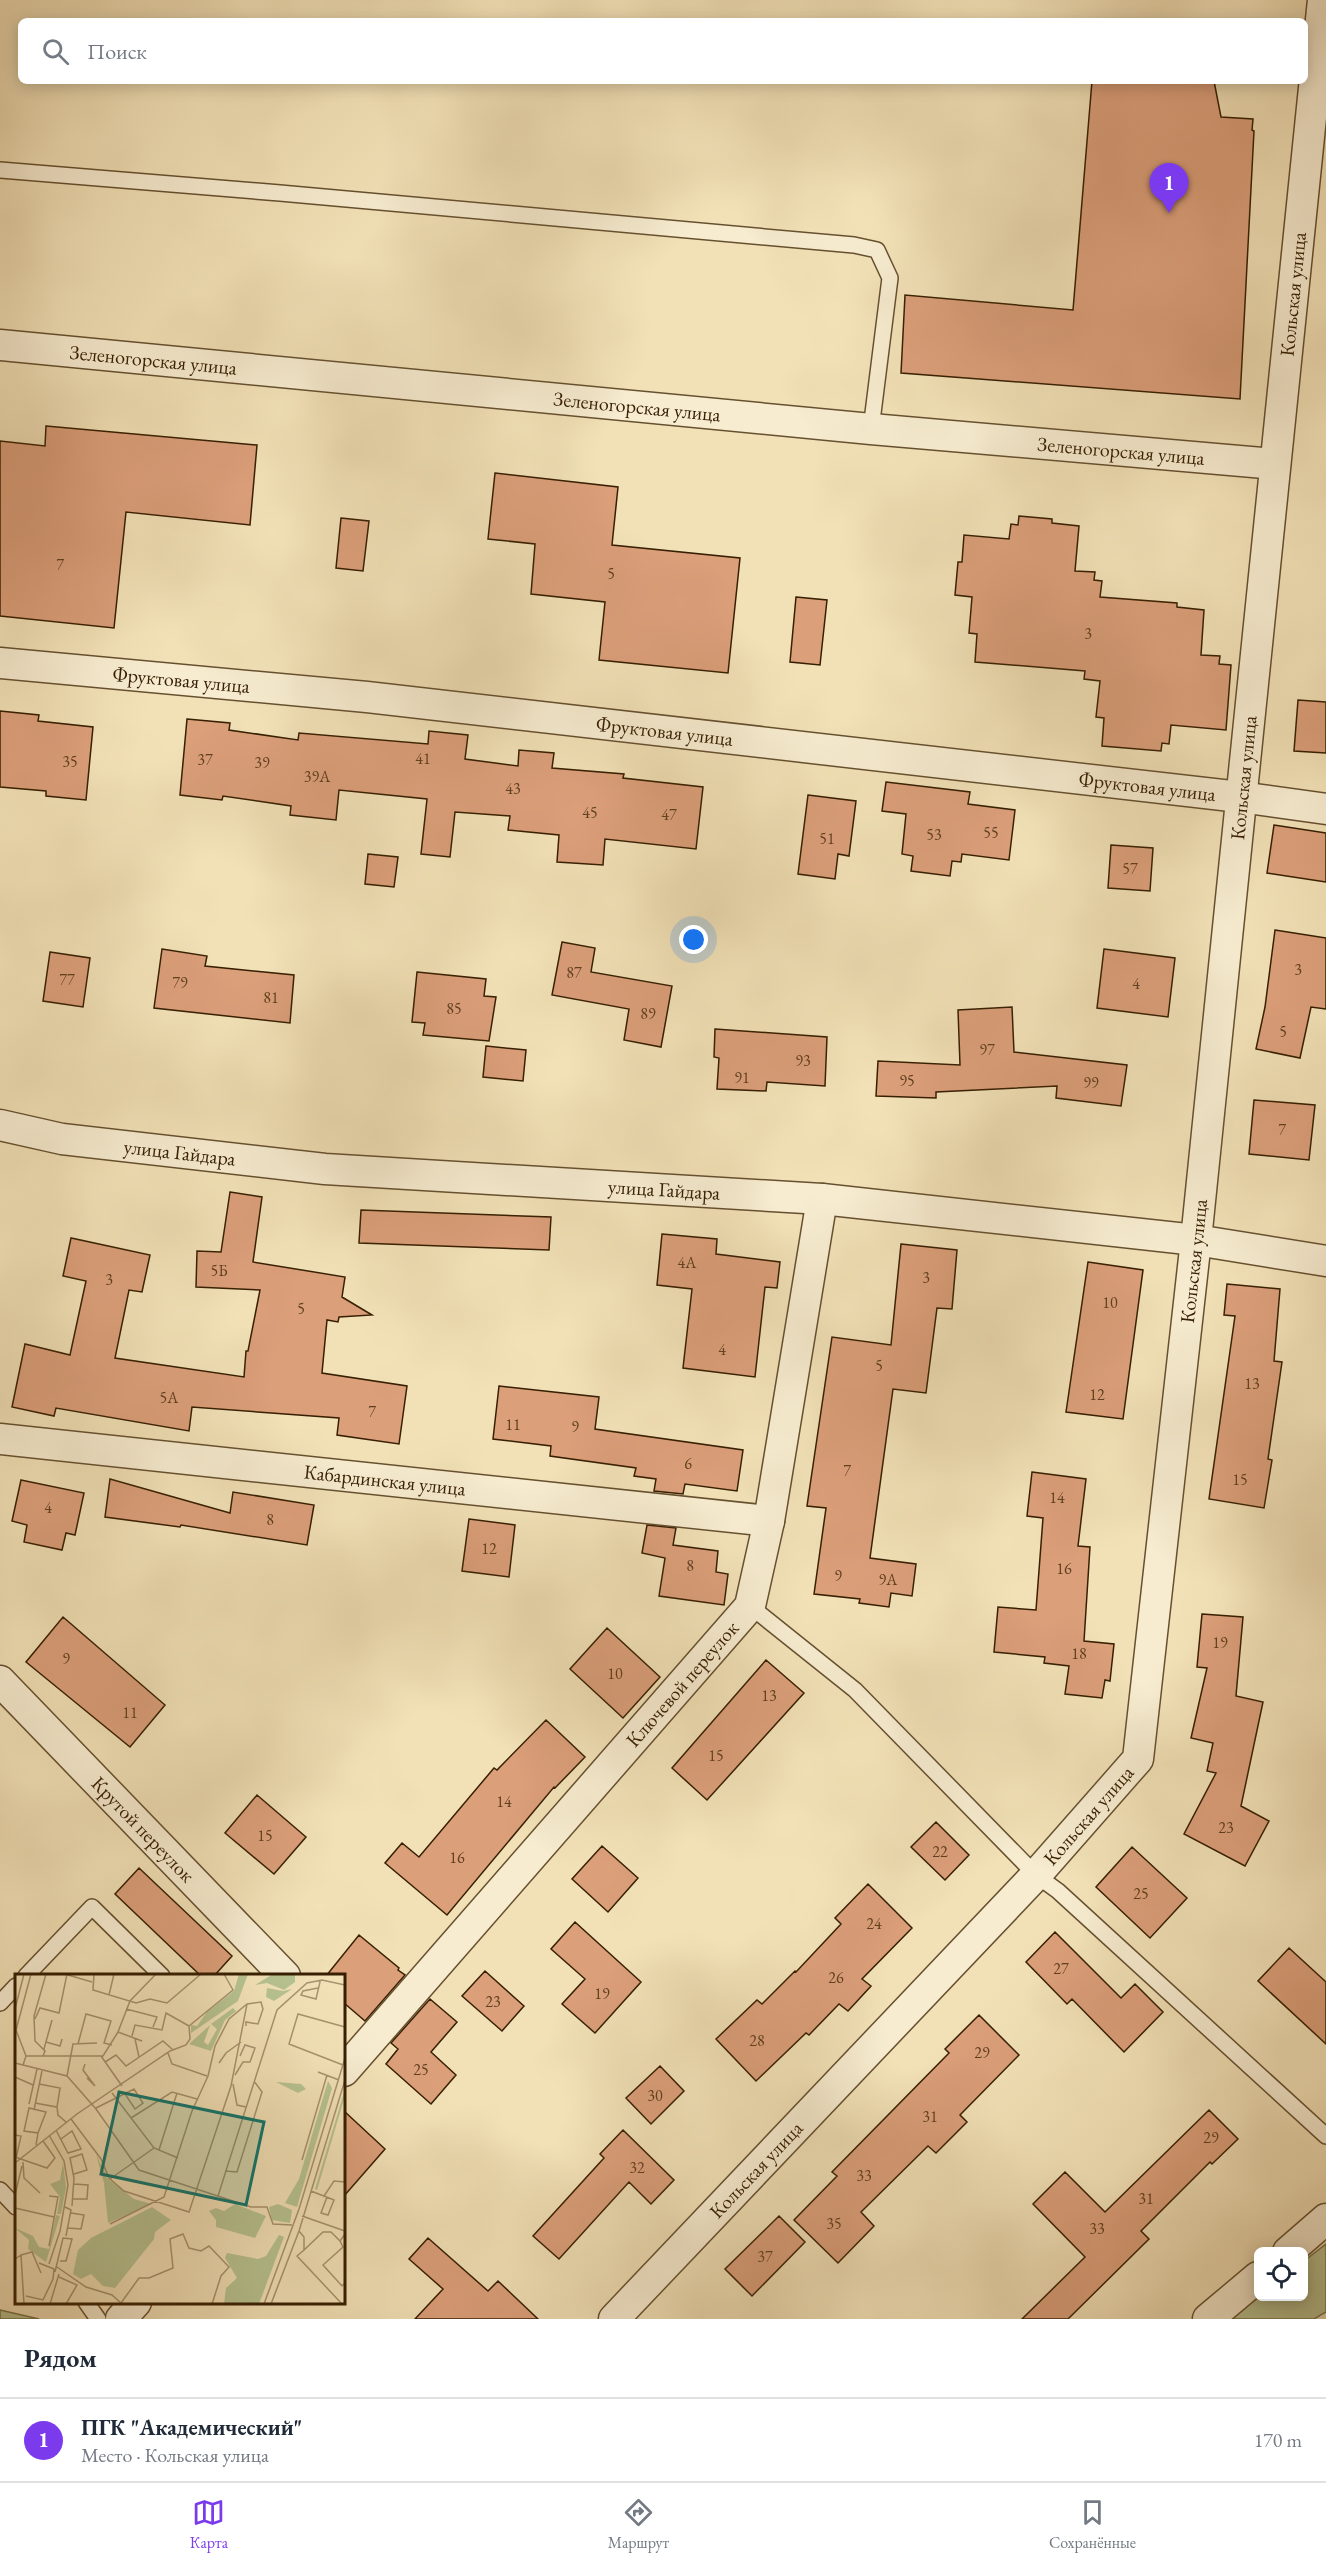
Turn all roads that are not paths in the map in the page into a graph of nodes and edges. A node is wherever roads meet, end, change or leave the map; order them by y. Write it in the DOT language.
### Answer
graph roads {
  1 [pos="1323,0"];
  2 [pos="0,170"];
  3 [pos="0,345"];
  4 [pos="871,429"];
  5 [pos="1275,464"];
  6 [pos="0,663"];
  7 [pos="1240,797"];
  8 [pos="1326,810"];
  9 [pos="0,1125"];
  10 [pos="822,1199"];
  11 [pos="1196,1240"];
  12 [pos="1326,1262"];
  13 [pos="0,1439"];
  14 [pos="769,1521"];
  15 [pos="750,1606"];
  16 [pos="0,1681"];
  17 [pos="1036,1875"];
  18 [pos="28,1974"];
  19 [pos="160,1974"];
  20 [pos="283,1974"];
  21 [pos="15,1987"];
  22 [pos="0,2003"];
  23 [pos="349,2053"];
  24 [pos="1326,2136"];
  25 [pos="0,2190"];
  26 [pos="15,2206"];
  27 [pos="1326,2219"];
  28 [pos="1294,2247"];
  29 [pos="1254,2280"];
  30 [pos="87,2304"];
  31 [pos="134,2304"];
  32 [pos="98,2319"];
  33 [pos="121,2319"];
  34 [pos="614,2319"];
  35 [pos="1208,2319"];
  1 -- 5 [label="street, Кольская улица"];
  2 -- 4 [label="lane"];
  3 -- 4 [label="street, Зеленогорская улица"];
  4 -- 5 [label="street, Зеленогорская улица"];
  5 -- 7 [label="street, Кольская улица"];
  6 -- 7 [label="street, Фруктовая улица"];
  7 -- 8 [label="street, Фруктовая улица"];
  7 -- 11 [label="street, Кольская улица"];
  9 -- 10 [label="street, улица Гайдара"];
  10 -- 11 [label="street, улица Гайдара"];
  10 -- 14 [label="street, Ключевой переулок"];
  11 -- 12 [label="street, улица Гайдара"];
  11 -- 17 [label="street, Кольская улица"];
  13 -- 14 [label="street, Кабардинская улица"];
  14 -- 15 [label="street, Ключевой переулок"];
  15 -- 17 [label="lane"];
  15 -- 23 [label="street, Ключевой переулок"];
  16 -- 20 [label="street, Крутой переулок"];
  17 -- 24 [label="lane"];
  17 -- 34 [label="street, Кольская улица"];
  18 -- 19 [label="lane"];
  21 -- 22 [label="lane"];
  25 -- 26 [label="lane"];
  27 -- 28 [label="street"];
  29 -- 35 [label="street"];
  30 -- 32 [label="lane"];
  31 -- 33 [label="street"];
}
